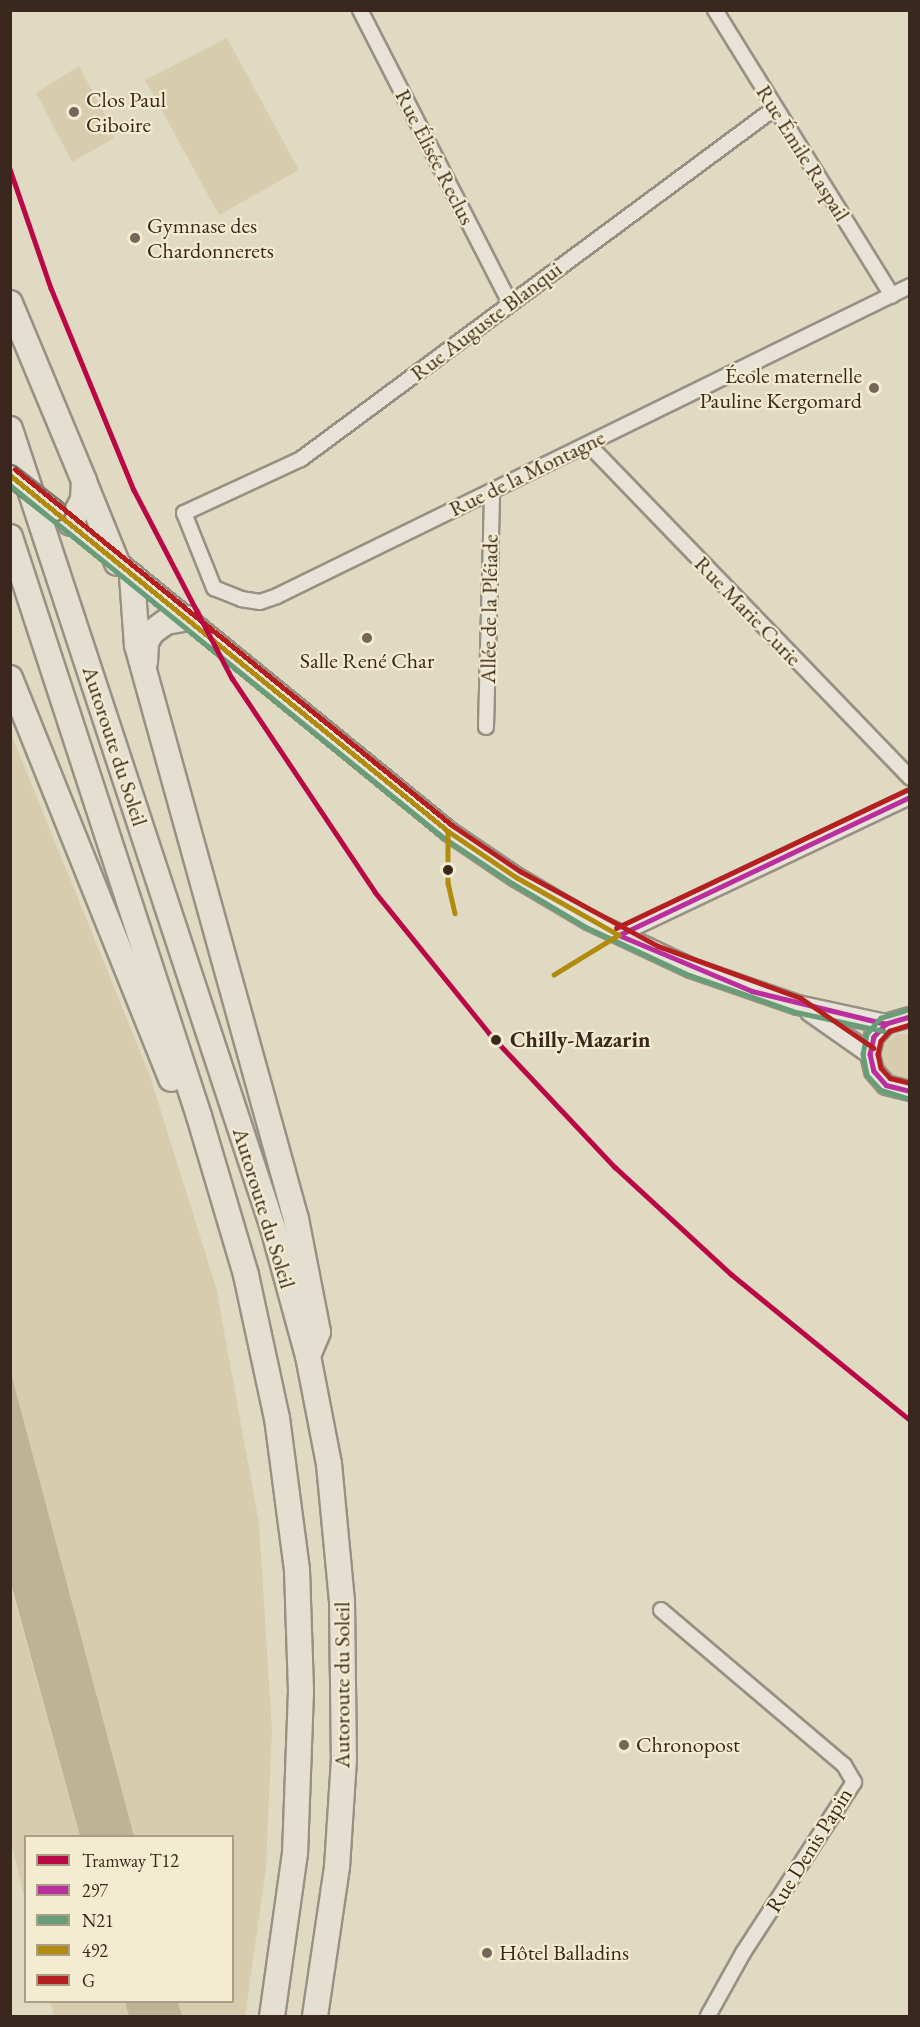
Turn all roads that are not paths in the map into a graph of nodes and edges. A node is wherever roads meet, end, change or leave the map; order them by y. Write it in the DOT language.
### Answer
graph roads {
  1 [pos="360,10"];
  2 [pos="715,10"];
  3 [pos="775,108"];
  4 [pos="909,285"];
  5 [pos="892,296"];
  6 [pos="10,303"];
  7 [pos="510,303"];
  8 [pos="10,429"];
  9 [pos="588,444"];
  10 [pos="10,475"];
  11 [pos="84,481"];
  12 [pos="492,491"];
  13 [pos="184,513"];
  14 [pos="64,517"];
  15 [pos="10,537"];
  16 [pos="125,569"];
  17 [pos="188,618"];
  18 [pos="145,670"];
  19 [pos="10,678"];
  20 [pos="486,727"];
  21 [pos="909,778"];
  22 [pos="909,797"];
  23 [pos="619,935"];
  24 [pos="798,1005"];
  25 [pos="909,1017"];
  26 [pos="886,1024"];
  27 [pos="870,1054"];
  28 [pos="909,1091"];
  29 [pos="199,1116"];
  30 [pos="308,1356"];
  31 [pos="661,1610"];
  32 [pos="272,2016"];
  33 [pos="315,2016"];
  34 [pos="708,2016"];
  1 -- 7 [label="street, Rue Élisée Reclus"];
  2 -- 3 [label="street, Rue Émile Raspail"];
  3 -- 5 [label="street, Rue Émile Raspail"];
  3 -- 7 [label="street, Rue Auguste Blanqui"];
  4 -- 5 [label="street, Rue de la Montagne"];
  5 -- 9 [label="street, Rue de la Montagne"];
  6 -- 11 [label="highway"];
  7 -- 13 [label="street, Rue Auguste Blanqui"];
  8 -- 30 [label="highway, Autoroute du Soleil"];
  9 -- 12 [label="street, Rue de la Montagne"];
  9 -- 21 [label="street, Rue Marie Curie"];
  10 -- 14 [label="main road, bridge"];
  11 -- 14 [label="highway"];
  11 -- 16 [label="highway"];
  12 -- 13 [label="street, Rue de la Montagne"];
  12 -- 20 [label="street, Allée de la Pléiade"];
  14 -- 16 [label="main road"];
  15 -- 29 [label="highway, Autoroute du Soleil"];
  16 -- 17 [label="main road"];
  16 -- 18 [label="highway"];
  17 -- 18 [label="highway"];
  17 -- 23 [label="main road"];
  18 -- 30 [label="highway"];
  19 -- 29 [label="highway"];
  22 -- 23 [label="street"];
  23 -- 24 [label="main road"];
  24 -- 26 [label="main road"];
  24 -- 27 [label="main road"];
  25 -- 26 [label="main road"];
  26 -- 27 [label="main road"];
  27 -- 28 [label="main road"];
  29 -- 32 [label="highway, Autoroute du Soleil"];
  30 -- 33 [label="highway, Autoroute du Soleil"];
  31 -- 34 [label="street, Rue Denis Papin"];
}
